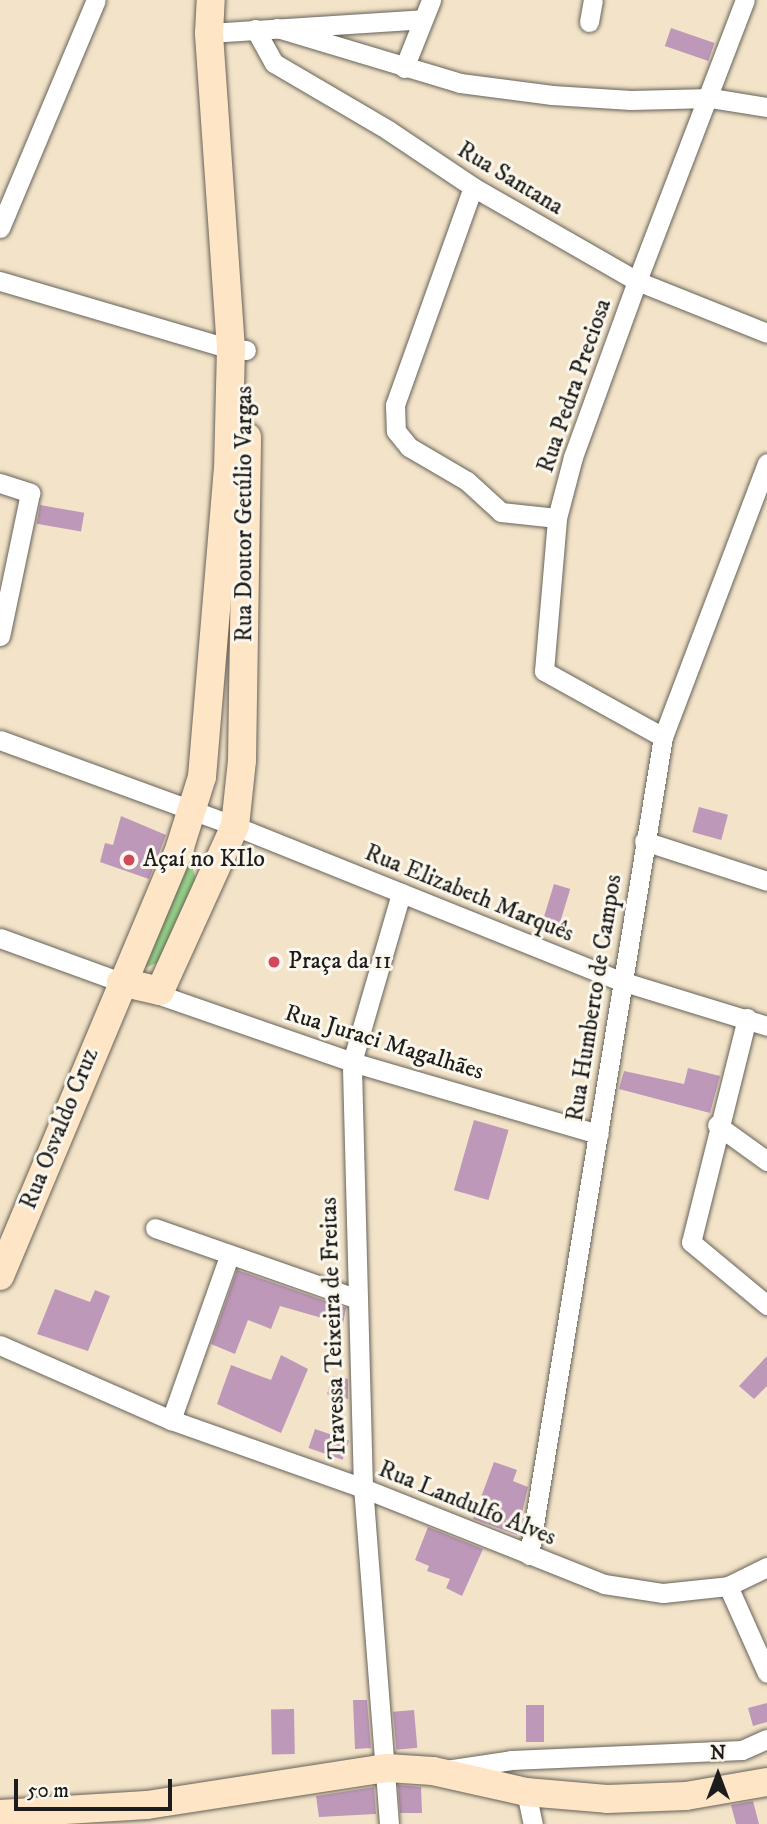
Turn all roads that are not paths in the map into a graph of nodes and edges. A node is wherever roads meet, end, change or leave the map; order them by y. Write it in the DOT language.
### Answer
graph roads {
  1 [pos="96,0"];
  2 [pos="431,0"];
  3 [pos="593,0"];
  4 [pos="745,0"];
  5 [pos="423,19"];
  6 [pos="214,21"];
  7 [pos="589,22"];
  8 [pos="276,28"];
  9 [pos="256,29"];
  10 [pos="404,68"];
  11 [pos="710,98"];
  12 [pos="767,107"];
  13 [pos="473,187"];
  14 [pos="0,228"];
  15 [pos="0,281"];
  16 [pos="637,281"];
  17 [pos="767,333"];
  18 [pos="239,349"];
  19 [pos="767,463"];
  20 [pos="0,483"];
  21 [pos="557,518"];
  22 [pos="0,636"];
  23 [pos="663,737"];
  24 [pos="0,740"];
  25 [pos="193,811"];
  26 [pos="235,826"];
  27 [pos="644,841"];
  28 [pos="180,847"];
  29 [pos="216,863"];
  30 [pos="767,881"];
  31 [pos="401,893"];
  32 [pos="0,938"];
  33 [pos="125,976"];
  34 [pos="621,981"];
  35 [pos="160,988"];
  36 [pos="747,1018"];
  37 [pos="767,1026"];
  38 [pos="352,1062"];
  39 [pos="717,1125"];
  40 [pos="599,1133"];
  41 [pos="767,1161"];
  42 [pos="155,1228"];
  43 [pos="229,1256"];
  44 [pos="0,1276"];
  45 [pos="355,1298"];
  46 [pos="767,1305"];
  47 [pos="0,1345"];
  48 [pos="171,1420"];
  49 [pos="363,1488"];
  50 [pos="529,1555"];
  51 [pos="767,1567"];
  52 [pos="728,1586"];
  53 [pos="767,1673"];
  54 [pos="767,1739"];
  55 [pos="387,1768"];
  56 [pos="433,1772"];
  57 [pos="767,1782"];
  58 [pos="526,1792"];
  59 [pos="0,1814"];
  60 [pos="148,1814"];
  61 [pos="389,1824"];
  62 [pos="533,1824"];
  1 -- 14 [label="street"];
  2 -- 5 [label="street"];
  3 -- 7 [label="street"];
  4 -- 11 [label="street, Rua Pedra Preciosa"];
  5 -- 8 [label="street"];
  5 -- 10 [label="street"];
  6 -- 9 [label="street"];
  6 -- 18 [label="main road, Rua Doutor Getúlio Vargas"];
  8 -- 9 [label="street"];
  8 -- 10 [label="street"];
  9 -- 13 [label="street, Rua Santana"];
  10 -- 11 [label="street"];
  11 -- 12 [label="street"];
  11 -- 16 [label="street, Rua Pedra Preciosa"];
  13 -- 16 [label="street, Rua Santana"];
  13 -- 21 [label="street"];
  15 -- 18 [label="street"];
  16 -- 17 [label="street, Rua Santana"];
  16 -- 21 [label="street, Rua Pedra Preciosa"];
  18 -- 25 [label="main road, Rua Doutor Getúlio Vargas"];
  18 -- 26 [label="main road, Rua Doutor Getúlio Vargas"];
  19 -- 23 [label="street, Rua Humberto de Campos"];
  20 -- 22 [label="street"];
  21 -- 23 [label="street, Rua Pedra Preciosa"];
  23 -- 27 [label="street, Rua Humberto de Campos"];
  24 -- 25 [label="street, Rua Elizabeth Marquês"];
  25 -- 26 [label="street, Rua Elizabeth Marquês"];
  25 -- 28 [label="main road, Rua Doutor Getúlio Vargas"];
  26 -- 29 [label="main road, Rua Doutor Getúlio Vargas"];
  26 -- 31 [label="street, Rua Elizabeth Marquês"];
  27 -- 30 [label="street"];
  27 -- 34 [label="street, Rua Humberto de Campos"];
  28 -- 29 [label="main road"];
  28 -- 33 [label="main road, Rua Doutor Getúlio Vargas"];
  29 -- 35 [label="main road, Rua Doutor Getúlio Vargas"];
  31 -- 34 [label="street, Rua Elizabeth Marquês"];
  31 -- 38 [label="street, Travessa Teixeira de Freitas"];
  32 -- 33 [label="street"];
  33 -- 35 [label="main road"];
  33 -- 44 [label="main road, Rua Osvaldo Cruz"];
  34 -- 36 [label="street, Rua Elizabeth Marquês"];
  34 -- 40 [label="street, Rua Humberto de Campos"];
  35 -- 38 [label="street, Rua Juraci Magalhães"];
  36 -- 37 [label="street, Rua Elizabeth Marquês"];
  36 -- 39 [label="street"];
  38 -- 40 [label="street, Rua Juraci Magalhães"];
  38 -- 45 [label="street, Travessa Teixeira de Freitas"];
  39 -- 41 [label="street"];
  39 -- 46 [label="street"];
  40 -- 50 [label="street, Rua Humberto de Campos"];
  42 -- 43 [label="street"];
  43 -- 45 [label="street"];
  43 -- 48 [label="street"];
  45 -- 49 [label="street, Travessa Teixeira de Freitas"];
  47 -- 48 [label="street, Rua Landulfo Alves"];
  48 -- 49 [label="street, Rua Landulfo Alves"];
  49 -- 50 [label="street, Rua Landulfo Alves"];
  49 -- 55 [label="street, Travessa Teixeira de Freitas"];
  50 -- 52 [label="street, Rua Landulfo Alves"];
  51 -- 52 [label="street, Rua Landulfo Alves"];
  52 -- 53 [label="street"];
  54 -- 56 [label="street"];
  55 -- 56 [label="main road"];
  55 -- 60 [label="main road"];
  55 -- 61 [label="street, Travessa Teixeira de Freitas"];
  56 -- 58 [label="main road"];
  57 -- 58 [label="main road"];
  58 -- 62 [label="street"];
  59 -- 60 [label="main road"];
}
